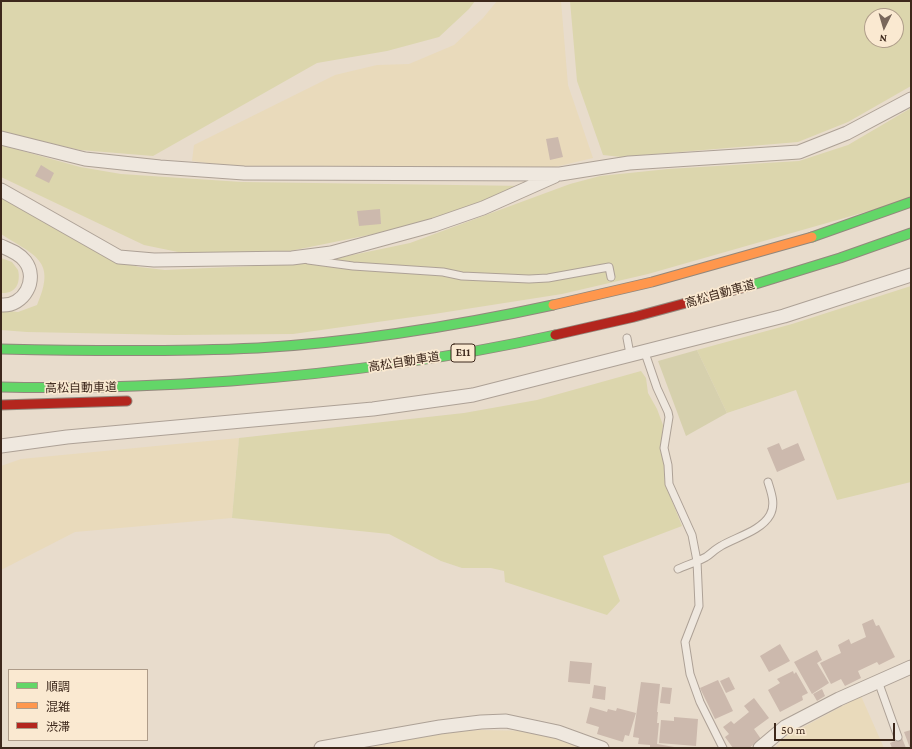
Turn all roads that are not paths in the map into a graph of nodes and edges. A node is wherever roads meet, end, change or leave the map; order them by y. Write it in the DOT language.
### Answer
graph roads {
  1 [pos="911,99"];
  2 [pos="1,138"];
  3 [pos="560,174"];
  4 [pos="1,190"];
  5 [pos="911,202"];
  6 [pos="911,233"];
  7 [pos="1,246"];
  8 [pos="292,258"];
  9 [pos="911,275"];
  10 [pos="611,276"];
  11 [pos="1,305"];
  12 [pos="627,338"];
  13 [pos="1,349"];
  14 [pos="644,350"];
  15 [pos="630,354"];
  16 [pos="372,368"];
  17 [pos="1,387"];
  18 [pos="258,388"];
  19 [pos="136,401"];
  20 [pos="1,405"];
  21 [pos="1,446"];
  22 [pos="768,482"];
  23 [pos="698,561"];
  24 [pos="678,569"];
  25 [pos="911,667"];
  26 [pos="878,682"];
  27 [pos="898,737"];
  28 [pos="321,748"];
  29 [pos="602,748"];
  30 [pos="723,748"];
  31 [pos="760,748"];
  1 -- 3 [label="street"];
  2 -- 3 [label="street"];
  3 -- 8 [label="street"];
  4 -- 8 [label="street"];
  5 -- 13 [label="highway"];
  6 -- 16 [label="highway, 高松自動車道 / E11"];
  7 -- 11 [label="street"];
  8 -- 10 [label="lane"];
  9 -- 14 [label="street"];
  12 -- 15 [label="lane"];
  14 -- 15 [label="street"];
  14 -- 23 [label="lane"];
  15 -- 21 [label="street"];
  16 -- 17 [label="highway, 高松自動車道 / E11"];
  16 -- 18 [label="highway"];
  19 -- 20 [label="highway"];
  22 -- 23 [label="lane"];
  23 -- 24 [label="lane"];
  23 -- 30 [label="lane"];
  25 -- 26 [label="street"];
  26 -- 27 [label="lane"];
  26 -- 31 [label="street"];
  28 -- 29 [label="street"];
}
